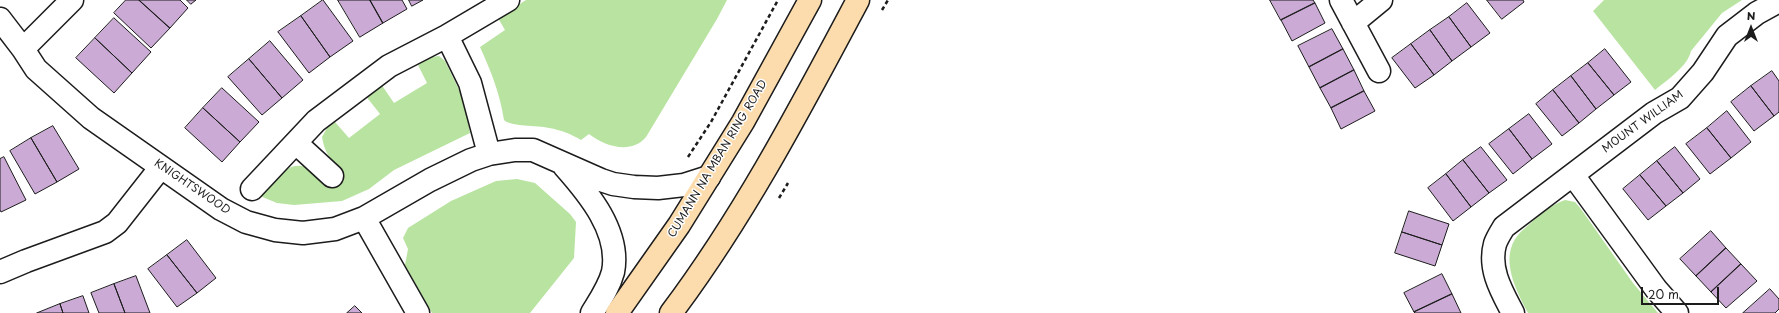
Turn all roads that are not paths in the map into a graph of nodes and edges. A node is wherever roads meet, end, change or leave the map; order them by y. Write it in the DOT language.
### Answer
graph roads {
  1 [pos="72,0"];
  2 [pos="508,0"];
  3 [pos="810,0"];
  4 [pos="858,0"];
  5 [pos="1340,0"];
  6 [pos="1380,0"];
  7 [pos="1779,1"];
  8 [pos="0,19"];
  9 [pos="1353,23"];
  10 [pos="447,36"];
  11 [pos="23,49"];
  12 [pos="1379,71"];
  13 [pos="296,143"];
  14 [pos="489,154"];
  15 [pos="561,163"];
  16 [pos="161,166"];
  17 [pos="1573,175"];
  18 [pos="332,176"];
  19 [pos="709,177"];
  20 [pos="252,189"];
  21 [pos="364,218"];
  22 [pos="0,272"];
  23 [pos="418,313"];
  24 [pos="592,313"];
  25 [pos="617,313"];
  26 [pos="671,313"];
  27 [pos="1513,313"];
  28 [pos="1677,313"];
  1 -- 11 [label="street"];
  2 -- 10 [label="street"];
  3 -- 19 [label="main road, CUMANN NA MBAN RING ROAD"];
  4 -- 26 [label="main road"];
  5 -- 9 [label="street"];
  6 -- 9 [label="street"];
  7 -- 17 [label="street, MOUNT WILLIAM"];
  8 -- 11 [label="street, KNIGHTSWOOD"];
  9 -- 12 [label="street"];
  10 -- 13 [label="street"];
  10 -- 14 [label="street"];
  11 -- 16 [label="street, KNIGHTSWOOD"];
  13 -- 18 [label="street"];
  13 -- 20 [label="street"];
  14 -- 15 [label="street, KNIGHTSWOOD"];
  14 -- 21 [label="street, KNIGHTSWOOD"];
  15 -- 19 [label="street, KNIGHTSWOOD"];
  15 -- 24 [label="street"];
  16 -- 21 [label="street, KNIGHTSWOOD"];
  16 -- 22 [label="street"];
  17 -- 27 [label="street, MOUNT WILLIAM"];
  17 -- 28 [label="street"];
  19 -- 25 [label="main road, CUMANN NA MBAN RING ROAD"];
  21 -- 23 [label="street"];
}
